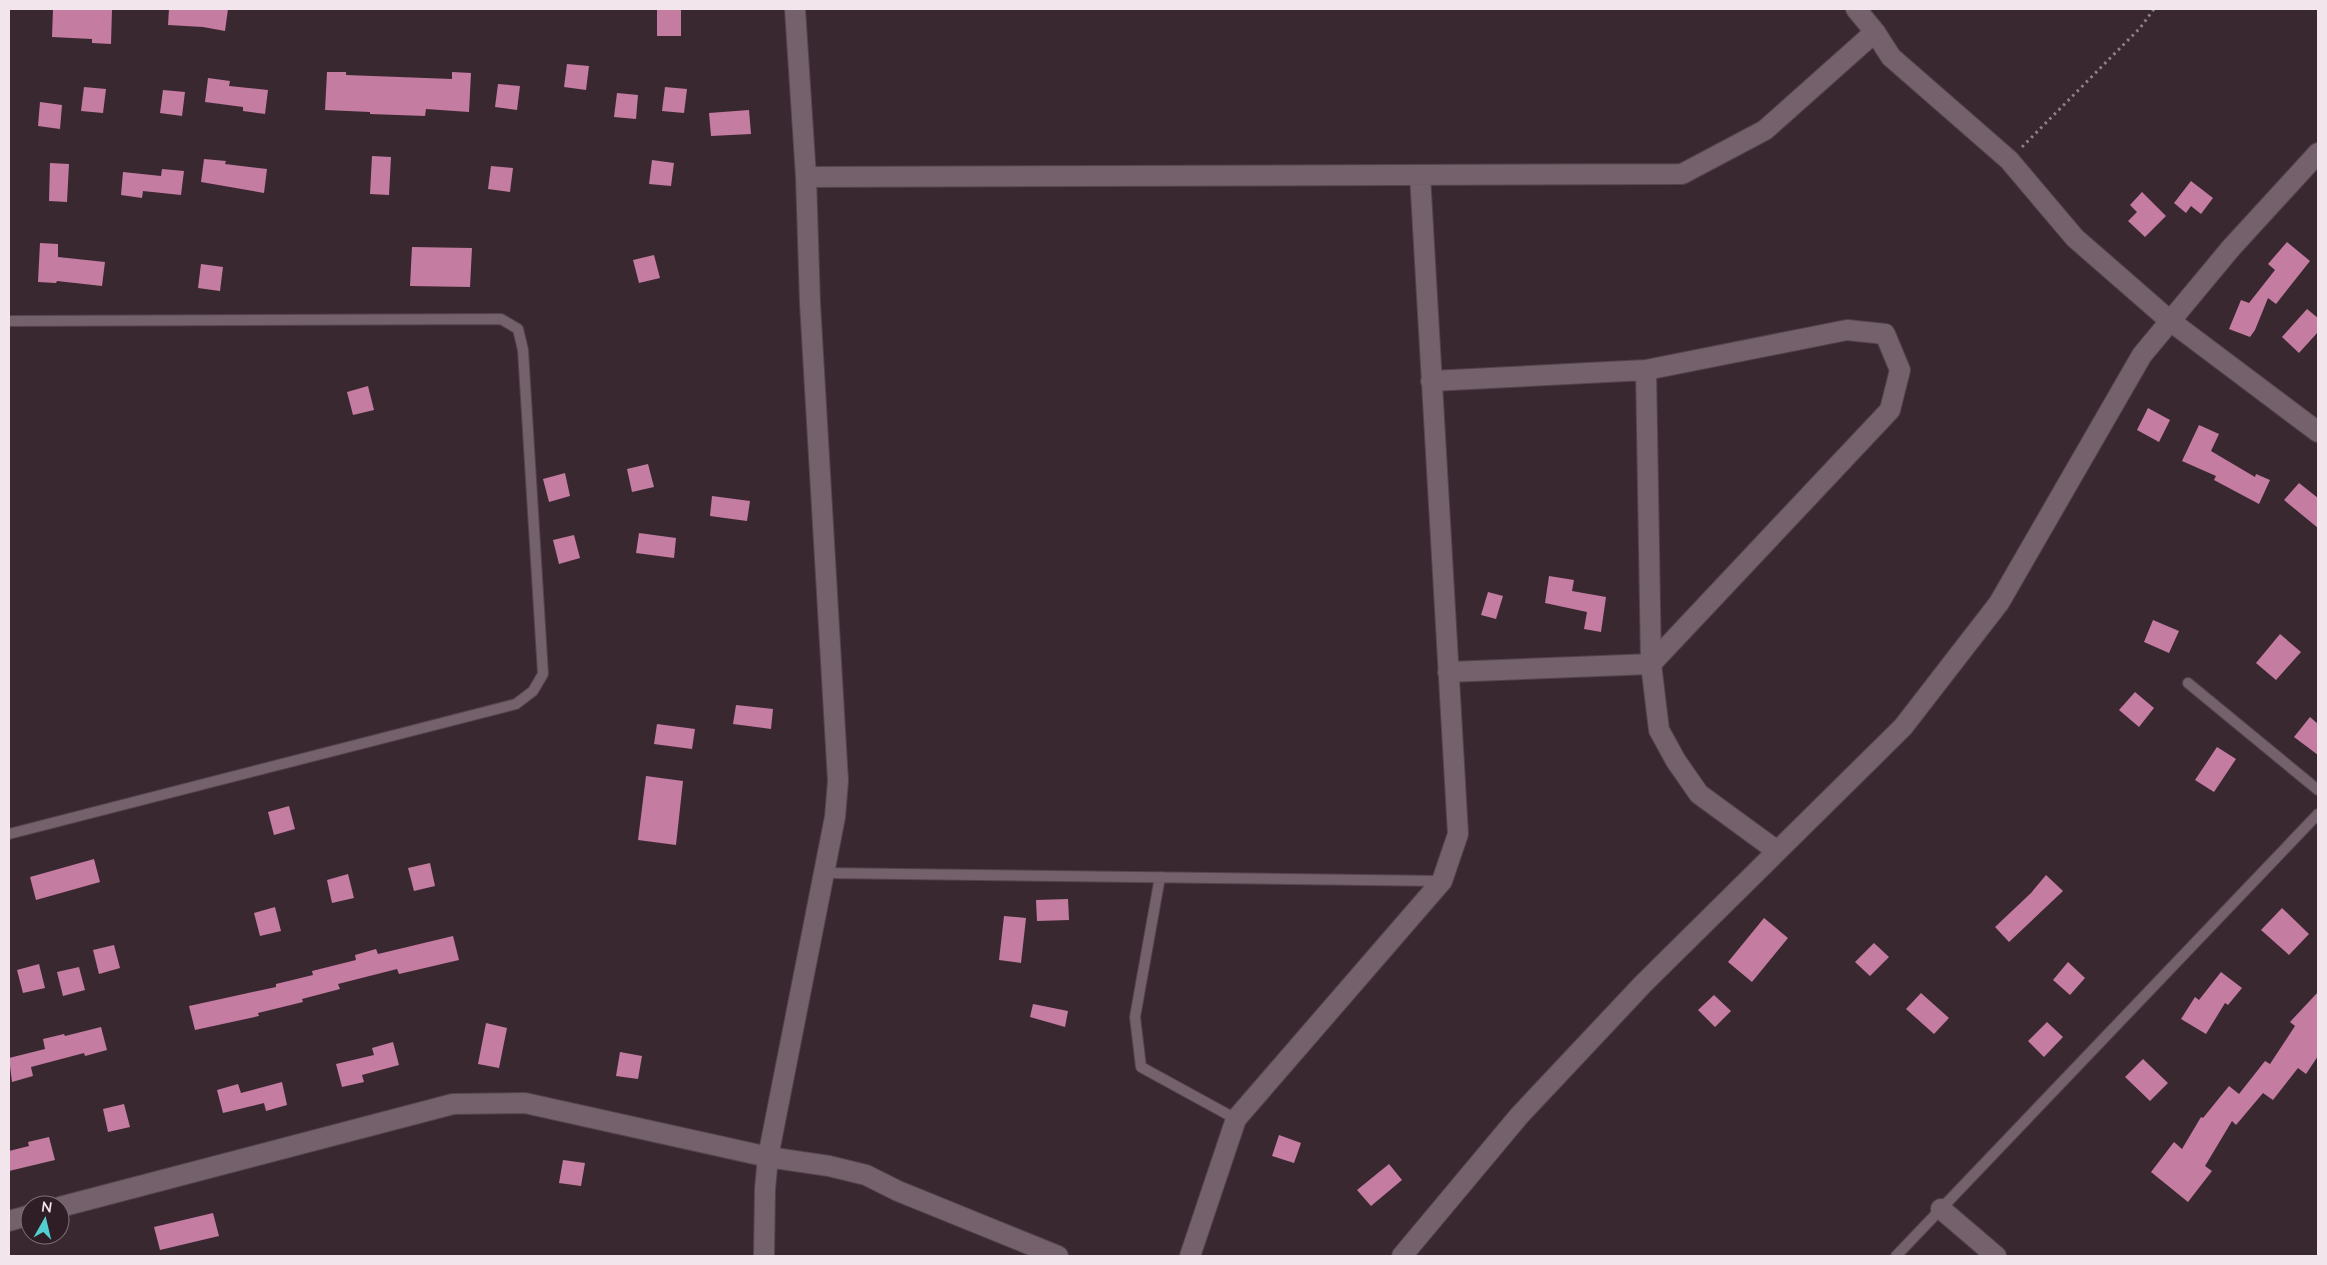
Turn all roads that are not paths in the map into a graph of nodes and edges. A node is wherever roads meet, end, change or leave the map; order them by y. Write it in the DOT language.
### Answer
graph roads {
  1 [pos="795,9"];
  2 [pos="1856,9"];
  3 [pos="1875,32"];
  4 [pos="2318,153"];
  5 [pos="1420,175"];
  6 [pos="806,177"];
  7 [pos="2169,320"];
  8 [pos="9,321"];
  9 [pos="1646,370"];
  10 [pos="1431,381"];
  11 [pos="2318,432"];
  12 [pos="1651,664"];
  13 [pos="1448,672"];
  14 [pos="2188,683"];
  15 [pos="2318,790"];
  16 [pos="2318,814"];
  17 [pos="9,834"];
  18 [pos="1777,851"];
  19 [pos="824,873"];
  20 [pos="1160,878"];
  21 [pos="1442,881"];
  22 [pos="1236,1119"];
  23 [pos="768,1157"];
  24 [pos="70,1205"];
  25 [pos="1941,1209"];
  26 [pos="764,1256"];
  27 [pos="1058,1256"];
  28 [pos="1190,1256"];
  29 [pos="1402,1256"];
  30 [pos="1896,1256"];
  31 [pos="1996,1256"];
  1 -- 6 [label="street"];
  2 -- 3 [label="street"];
  3 -- 5 [label="street"];
  3 -- 7 [label="street"];
  4 -- 7 [label="street"];
  5 -- 6 [label="street"];
  5 -- 10 [label="street"];
  6 -- 19 [label="street"];
  7 -- 11 [label="street"];
  7 -- 18 [label="street"];
  8 -- 17 [label="lane"];
  9 -- 10 [label="street"];
  9 -- 12 [label="street"];
  9 -- 12 [label="street"];
  10 -- 13 [label="street"];
  12 -- 13 [label="street"];
  12 -- 18 [label="street"];
  13 -- 21 [label="street"];
  14 -- 15 [label="lane"];
  16 -- 25 [label="lane"];
  18 -- 29 [label="street"];
  19 -- 20 [label="lane"];
  19 -- 23 [label="street"];
  20 -- 21 [label="lane"];
  20 -- 22 [label="lane"];
  21 -- 22 [label="street"];
  22 -- 28 [label="street"];
  23 -- 24 [label="street"];
  23 -- 26 [label="street"];
  23 -- 27 [label="street"];
  25 -- 30 [label="lane"];
  25 -- 31 [label="street"];
}
